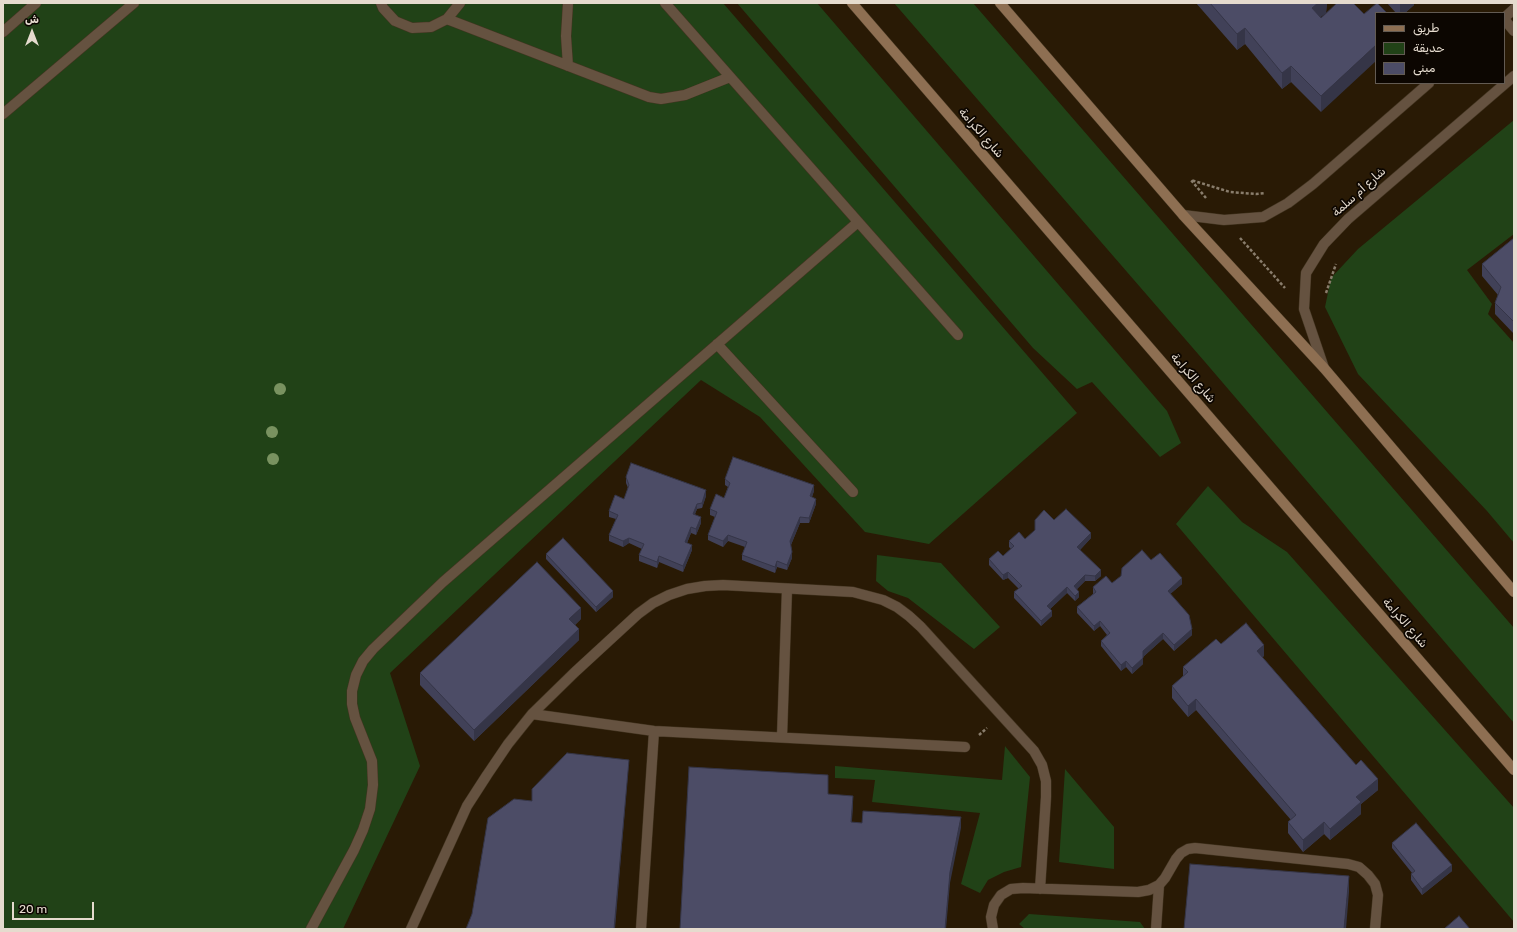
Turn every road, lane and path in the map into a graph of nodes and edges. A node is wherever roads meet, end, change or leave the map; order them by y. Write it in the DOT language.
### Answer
graph roads {
  1 [pos="36,3"];
  2 [pos="134,3"];
  3 [pos="381,3"];
  4 [pos="460,3"];
  5 [pos="568,3"];
  6 [pos="665,3"];
  7 [pos="852,3"];
  8 [pos="1000,3"];
  9 [pos="1514,9"];
  10 [pos="1505,18"];
  11 [pos="447,20"];
  12 [pos="1505,20"];
  13 [pos="1514,31"];
  14 [pos="3,32"];
  15 [pos="568,66"];
  16 [pos="1514,76"];
  17 [pos="730,77"];
  18 [pos="1428,84"];
  19 [pos="1505,84"];
  20 [pos="1505,84"];
  21 [pos="3,114"];
  22 [pos="1270,192"];
  23 [pos="1183,215"];
  24 [pos="1224,220"];
  25 [pos="858,222"];
  26 [pos="1338,259"];
  27 [pos="1326,293"];
  28 [pos="1304,309"];
  29 [pos="958,335"];
  30 [pos="717,344"];
  31 [pos="1324,368"];
  32 [pos="853,492"];
  33 [pos="787,589"];
  34 [pos="1514,592"];
  35 [pos="532,714"];
  36 [pos="1002,714"];
  37 [pos="654,731"];
  38 [pos="782,737"];
  39 [pos="965,747"];
  40 [pos="1514,770"];
  41 [pos="1159,885"];
  42 [pos="1040,889"];
  43 [pos="311,929"];
  44 [pos="411,929"];
  45 [pos="641,929"];
  46 [pos="994,929"];
  47 [pos="1156,929"];
  48 [pos="1375,929"];
  1 -- 14 [label="street"];
  2 -- 21 [label="street"];
  3 -- 11 [label="street"];
  4 -- 11 [label="street"];
  5 -- 15 [label="street"];
  6 -- 17 [label="street"];
  7 -- 40 [label="main road, شارع الكرامة"];
  8 -- 23 [label="main road"];
  9 -- 10 [label="street"];
  11 -- 15 [label="street"];
  12 -- 13 [label="street"];
  15 -- 17 [label="street"];
  16 -- 20 [label="street, شارع أم سلمة"];
  17 -- 25 [label="street"];
  18 -- 24 [label="street"];
  19 -- 28 [label="street, شارع أم سلمة"];
  22 -- 24 [label="path"];
  23 -- 24 [label="street"];
  23 -- 31 [label="main road"];
  24 -- 28 [label="path"];
  25 -- 29 [label="street"];
  25 -- 30 [label="street"];
  26 -- 27 [label="path"];
  28 -- 31 [label="street, شارع أم سلمة"];
  30 -- 32 [label="street"];
  30 -- 43 [label="street"];
  31 -- 34 [label="main road"];
  33 -- 35 [label="street"];
  33 -- 36 [label="street"];
  33 -- 38 [label="street"];
  35 -- 37 [label="street"];
  35 -- 44 [label="street"];
  36 -- 39 [label="path"];
  36 -- 42 [label="street"];
  37 -- 38 [label="street"];
  37 -- 45 [label="street"];
  38 -- 39 [label="street"];
  41 -- 42 [label="street"];
  41 -- 47 [label="street"];
  41 -- 48 [label="street"];
  42 -- 46 [label="street"];
}
